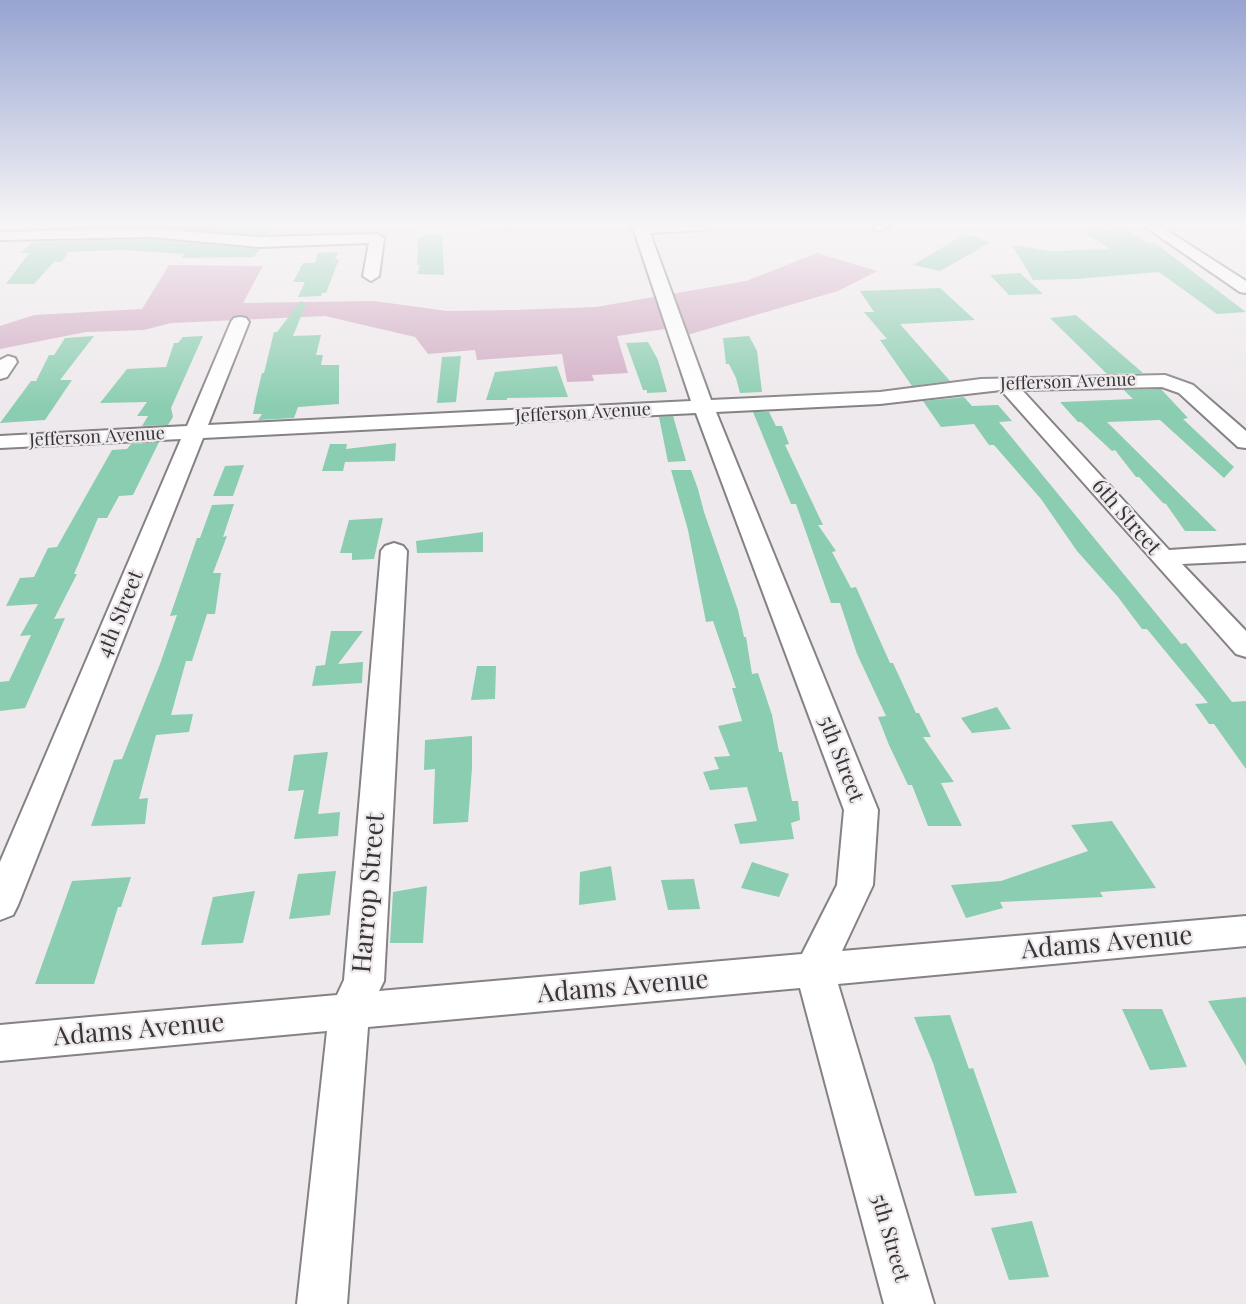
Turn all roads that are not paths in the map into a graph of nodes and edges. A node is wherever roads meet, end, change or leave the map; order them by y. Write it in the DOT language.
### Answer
graph roads {
  1 [pos="661,287"];
  2 [pos="240,322"];
  3 [pos="1006,384"];
  4 [pos="704,406"];
  5 [pos="195,432"];
  6 [pos="0,442"];
  7 [pos="1246,442"];
  8 [pos="394,550"];
  9 [pos="1246,553"];
  10 [pos="1162,558"];
  11 [pos="1246,648"];
  12 [pos="0,905"];
  13 [pos="1246,931"];
  14 [pos="814,969"];
  15 [pos="349,1011"];
  16 [pos="0,1043"];
  17 [pos="322,1304"];
  18 [pos="909,1304"];
  1 -- 4 [label="street, 5th Street"];
  2 -- 5 [label="street, 4th Street"];
  3 -- 4 [label="street, Jefferson Avenue"];
  3 -- 7 [label="street, Jefferson Avenue"];
  3 -- 10 [label="street, 6th Street"];
  4 -- 5 [label="street, Jefferson Avenue"];
  4 -- 14 [label="street, 5th Street"];
  5 -- 6 [label="street, Jefferson Avenue"];
  5 -- 12 [label="street, 4th Street"];
  8 -- 15 [label="street, Harrop Street"];
  9 -- 10 [label="street"];
  10 -- 11 [label="street, 6th Street"];
  13 -- 14 [label="street, Adams Avenue"];
  14 -- 15 [label="street, Adams Avenue"];
  14 -- 18 [label="street, 5th Street"];
  15 -- 16 [label="street, Adams Avenue"];
  15 -- 17 [label="street, Harrop Street"];
}
